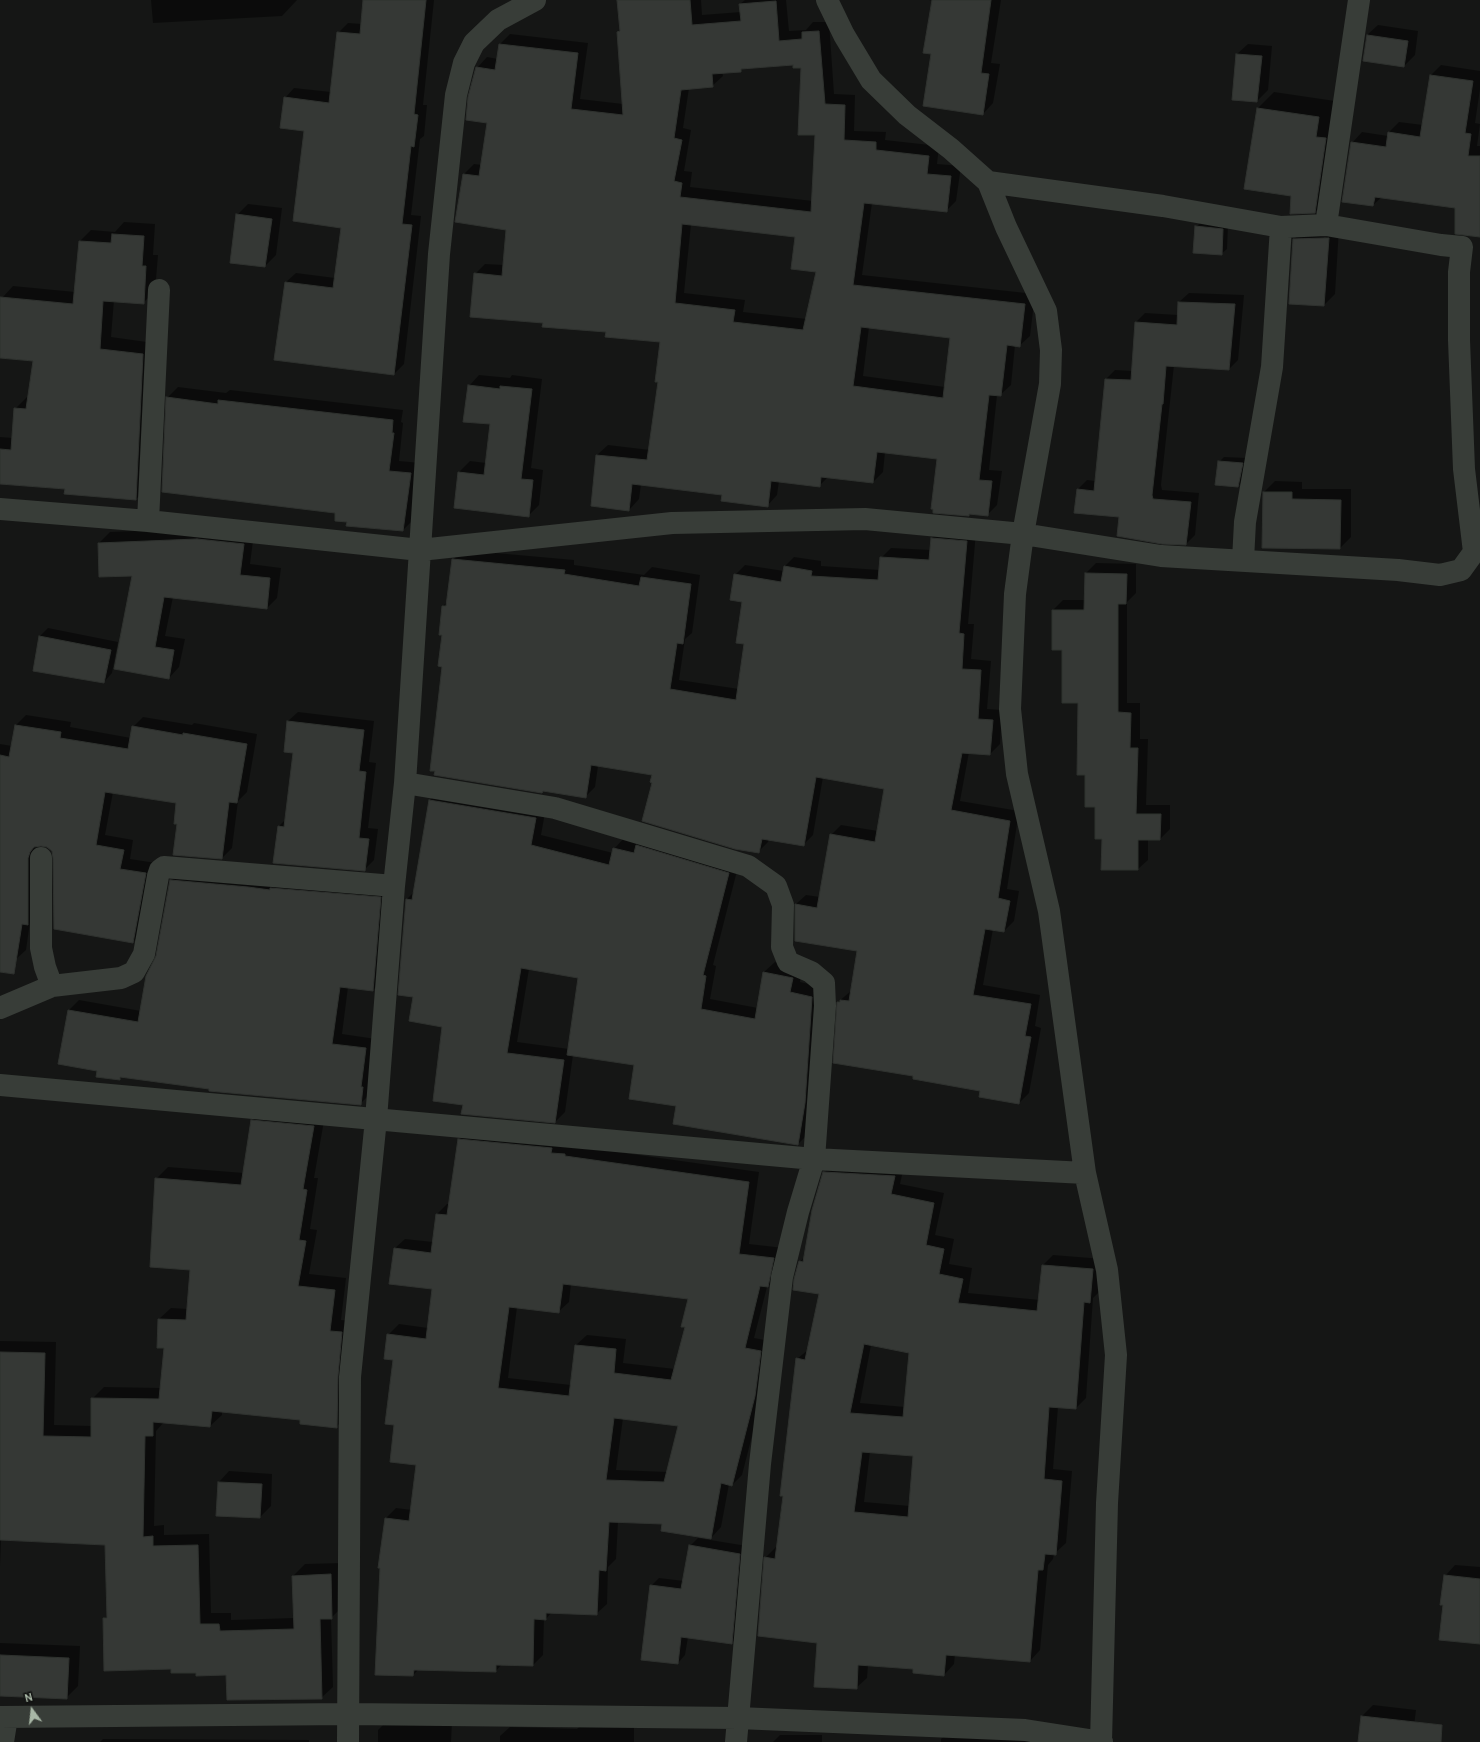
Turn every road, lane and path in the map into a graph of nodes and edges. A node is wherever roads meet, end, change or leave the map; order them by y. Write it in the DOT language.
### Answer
graph roads {
  1 [pos="535,0"];
  2 [pos="827,0"];
  3 [pos="1359,0"];
  4 [pos="988,182"];
  5 [pos="1326,225"];
  6 [pos="1281,227"];
  7 [pos="1471,247"];
  8 [pos="159,290"];
  9 [pos="0,509"];
  10 [pos="148,521"];
  11 [pos="1023,534"];
  12 [pos="420,550"];
  13 [pos="1243,560"];
  14 [pos="405,783"];
  15 [pos="41,858"];
  16 [pos="394,886"];
  17 [pos="52,986"];
  18 [pos="0,1008"];
  19 [pos="0,1085"];
  20 [pos="376,1119"];
  21 [pos="814,1159"];
  22 [pos="1086,1173"];
  23 [pos="348,1714"];
  24 [pos="3,1717"];
  25 [pos="738,1718"];
  26 [pos="3,1742"];
  27 [pos="348,1742"];
  28 [pos="736,1742"];
  29 [pos="1101,1742"];
  1 -- 12 [label="street"];
  2 -- 4 [label="street"];
  3 -- 5 [label="street"];
  4 -- 6 [label="street"];
  4 -- 11 [label="street"];
  5 -- 6 [label="street"];
  5 -- 7 [label="street"];
  6 -- 13 [label="street"];
  7 -- 13 [label="street"];
  8 -- 10 [label="street"];
  9 -- 10 [label="street"];
  10 -- 12 [label="street"];
  11 -- 12 [label="street"];
  11 -- 13 [label="street"];
  11 -- 22 [label="street"];
  12 -- 14 [label="street"];
  14 -- 16 [label="street"];
  14 -- 21 [label="street"];
  15 -- 17 [label="street"];
  16 -- 17 [label="street"];
  16 -- 20 [label="street"];
  17 -- 18 [label="street"];
  19 -- 20 [label="street"];
  20 -- 21 [label="street"];
  20 -- 23 [label="street"];
  21 -- 22 [label="street"];
  21 -- 25 [label="street"];
  22 -- 29 [label="street"];
  23 -- 24 [label="street"];
  23 -- 25 [label="street"];
  23 -- 27 [label="street"];
  24 -- 26 [label="street"];
  25 -- 28 [label="street"];
  25 -- 29 [label="street"];
}
